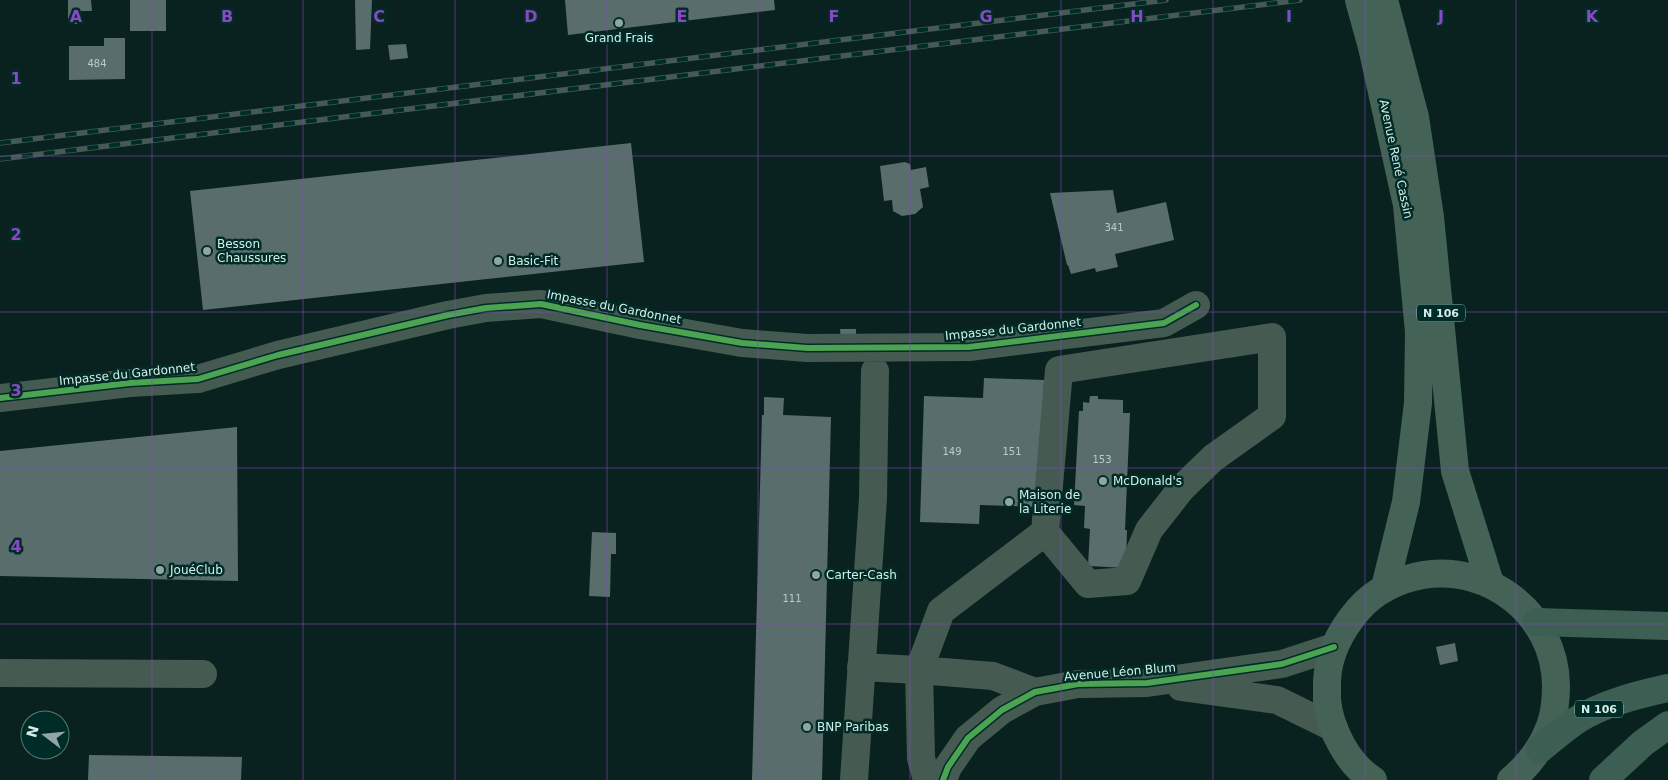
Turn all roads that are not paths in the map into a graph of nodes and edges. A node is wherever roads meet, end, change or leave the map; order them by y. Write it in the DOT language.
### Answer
graph roads {
  1 [pos="1359,0"];
  2 [pos="1384,0"];
  3 [pos="1384,44"];
  4 [pos="1196,305"];
  5 [pos="876,371"];
  6 [pos="0,398"];
  7 [pos="1045,532"];
  8 [pos="1490,583"];
  9 [pos="1385,588"];
  10 [pos="1537,622"];
  11 [pos="1668,626"];
  12 [pos="1334,647"];
  13 [pos="861,667"];
  14 [pos="919,670"];
  15 [pos="0,673"];
  16 [pos="203,674"];
  17 [pos="1147,683"];
  18 [pos="1668,688"];
  19 [pos="1035,692"];
  20 [pos="1668,725"];
  21 [pos="1334,728"];
  22 [pos="1540,749"];
  23 [pos="854,780"];
  24 [pos="927,780"];
  25 [pos="943,780"];
  26 [pos="1373,780"];
  27 [pos="1511,780"];
  28 [pos="1603,780"];
  1 -- 3 [label="main road, Avenue René Cassin / N 106"];
  2 -- 3 [label="main road, Avenue René Cassin / N 106"];
  3 -- 8 [label="main road, Avenue René Cassin / N 106"];
  3 -- 9 [label="main road, Avenue René Cassin / N 106"];
  4 -- 6 [label="street, Impasse du Gardonnet"];
  5 -- 13 [label="street"];
  7 -- 7 [label="street"];
  7 -- 14 [label="street"];
  8 -- 9 [label="main road"];
  8 -- 10 [label="main road"];
  9 -- 12 [label="main road"];
  10 -- 11 [label="highway"];
  10 -- 22 [label="main road"];
  12 -- 17 [label="street, Avenue Léon Blum"];
  12 -- 21 [label="main road"];
  13 -- 14 [label="street"];
  13 -- 23 [label="street"];
  14 -- 19 [label="street"];
  14 -- 24 [label="street"];
  15 -- 16 [label="street"];
  17 -- 19 [label="street, Avenue Léon Blum"];
  17 -- 21 [label="street, Avenue Léon Blum"];
  18 -- 22 [label="highway, N 106"];
  19 -- 25 [label="street, Avenue Léon Blum"];
  20 -- 28 [label="highway"];
  21 -- 26 [label="main road"];
  22 -- 27 [label="main road"];
}
